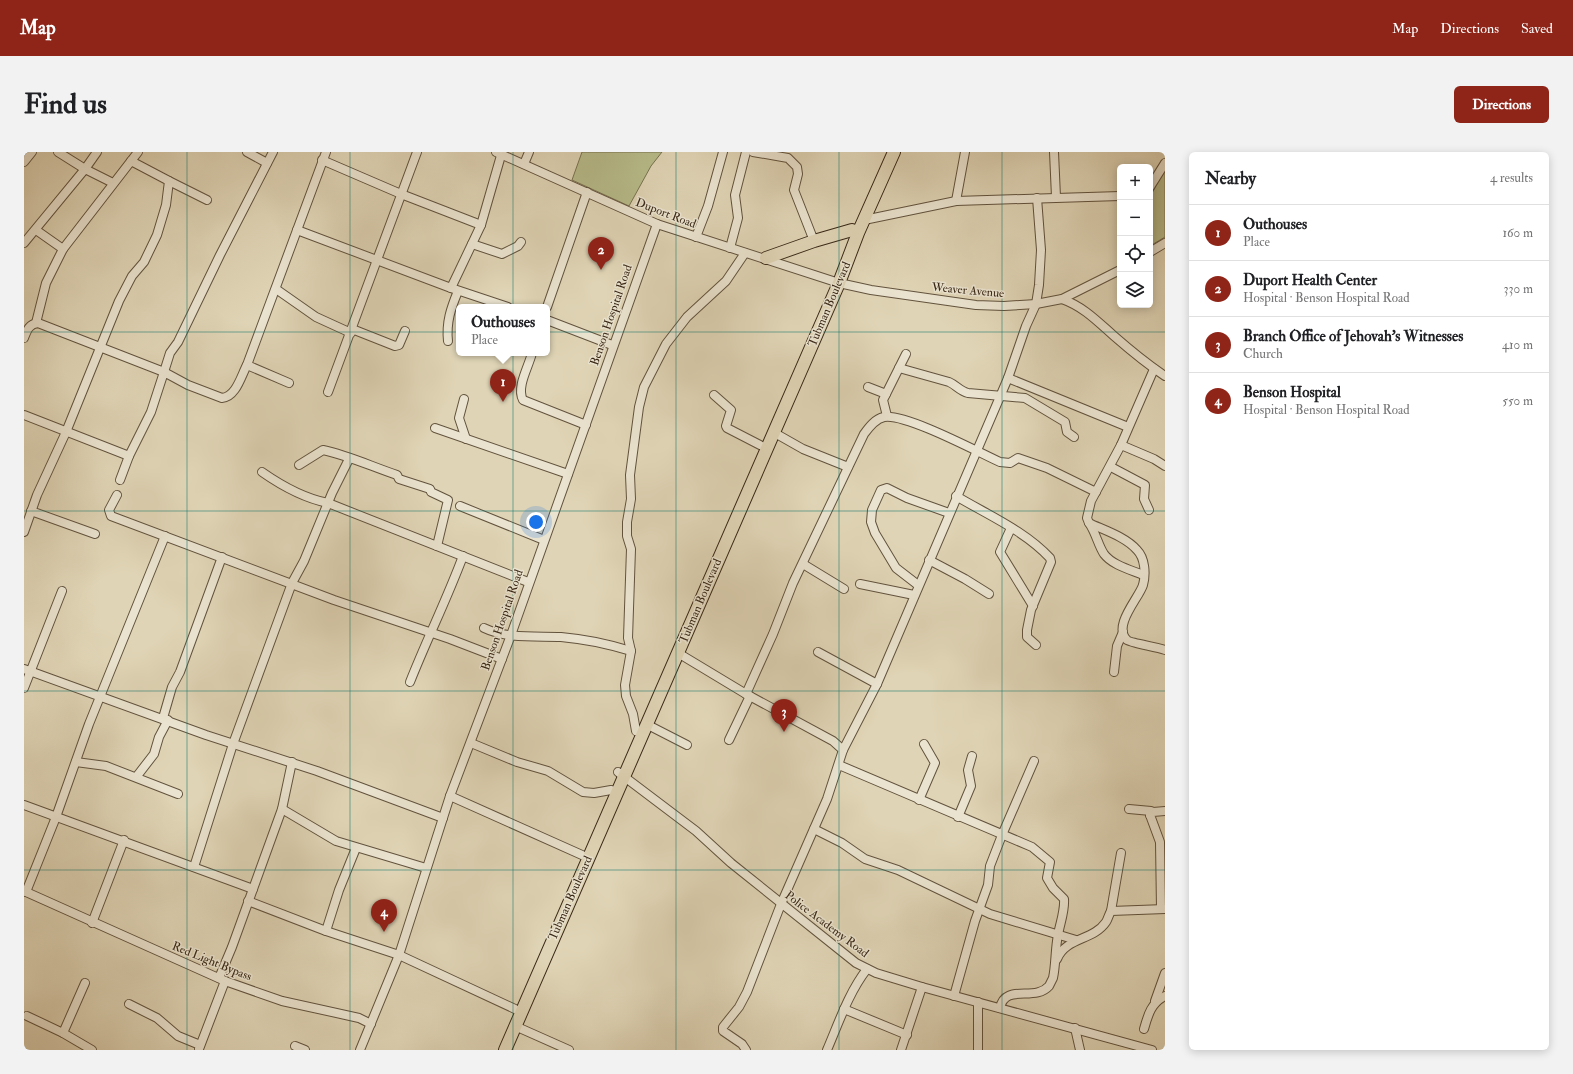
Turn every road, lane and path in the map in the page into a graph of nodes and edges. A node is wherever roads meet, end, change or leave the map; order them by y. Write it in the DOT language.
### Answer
graph roads {
  1 [pos="32,152"];
  2 [pos="58,152"];
  3 [pos="97,152"];
  4 [pos="138,152"];
  5 [pos="247,152"];
  6 [pos="273,152"];
  7 [pos="326,152"];
  8 [pos="417,152"];
  9 [pos="529,152"];
  10 [pos="723,152"];
  11 [pos="746,152"];
  12 [pos="754,152"];
  13 [pos="887,152"];
  14 [pos="894,152"];
  15 [pos="964,152"];
  16 [pos="1054,152"];
  17 [pos="500,153"];
  18 [pos="322,160"];
  19 [pos="131,161"];
  20 [pos="24,162"];
  21 [pos="267,163"];
  22 [pos="1165,163"];
  23 [pos="524,164"];
  24 [pos="85,169"];
  25 [pos="169,181"];
  26 [pos="113,183"];
  27 [pos="1153,184"];
  28 [pos="587,192"];
  29 [pos="401,194"];
  30 [pos="1117,196"];
  31 [pos="1056,197"];
  32 [pos="1037,198"];
  33 [pos="207,200"];
  34 [pos="956,201"];
  35 [pos="864,220"];
  36 [pos="481,224"];
  37 [pos="657,224"];
  38 [pos="36,230"];
  39 [pos="297,230"];
  40 [pos="852,230"];
  41 [pos="696,237"];
  42 [pos="814,241"];
  43 [pos="521,242"];
  44 [pos="24,243"];
  45 [pos="1165,243"];
  46 [pos="472,244"];
  47 [pos="730,248"];
  48 [pos="63,249"];
  49 [pos="1153,250"];
  50 [pos="745,253"];
  51 [pos="766,258"];
  52 [pos="377,260"];
  53 [pos="1117,270"];
  54 [pos="836,282"];
  55 [pos="276,289"];
  56 [pos="455,289"];
  57 [pos="1062,299"];
  58 [pos="499,304"];
  59 [pos="548,304"];
  60 [pos="1036,304"];
  61 [pos="550,321"];
  62 [pos="38,323"];
  63 [pos="352,331"];
  64 [pos="405,331"];
  65 [pos="24,338"];
  66 [pos="448,341"];
  67 [pos="612,345"];
  68 [pos="101,348"];
  69 [pos="906,354"];
  70 [pos="531,356"];
  71 [pos="247,364"];
  72 [pos="900,368"];
  73 [pos="1154,369"];
  74 [pos="164,372"];
  75 [pos="1165,376"];
  76 [pos="1008,378"];
  77 [pos="289,383"];
  78 [pos="868,387"];
  79 [pos="328,392"];
  80 [pos="714,394"];
  81 [pos="886,394"];
  82 [pos="999,397"];
  83 [pos="464,399"];
  84 [pos="24,415"];
  85 [pos="887,416"];
  86 [pos="586,425"];
  87 [pos="1128,427"];
  88 [pos="435,428"];
  89 [pos="66,432"];
  90 [pos="773,432"];
  91 [pos="1074,437"];
  92 [pos="466,439"];
  93 [pos="1121,445"];
  94 [pos="760,446"];
  95 [pos="976,451"];
  96 [pos="130,456"];
  97 [pos="349,459"];
  98 [pos="300,465"];
  99 [pos="1165,466"];
  100 [pos="848,467"];
  101 [pos="1111,467"];
  102 [pos="262,472"];
  103 [pos="568,474"];
  104 [pos="120,480"];
  105 [pos="1096,492"];
  106 [pos="117,495"];
  107 [pos="956,496"];
  108 [pos="328,503"];
  109 [pos="460,506"];
  110 [pos="1148,510"];
  111 [pos="31,511"];
  112 [pos="949,513"];
  113 [pos="1089,523"];
  114 [pos="1011,528"];
  115 [pos="24,532"];
  116 [pos="95,534"];
  117 [pos="165,536"];
  118 [pos="544,540"];
  119 [pos="437,546"];
  120 [pos="463,556"];
  121 [pos="222,557"];
  122 [pos="929,560"];
  123 [pos="803,564"];
  124 [pos="1143,576"];
  125 [pos="528,582"];
  126 [pos="292,583"];
  127 [pos="860,584"];
  128 [pos="918,585"];
  129 [pos="844,589"];
  130 [pos="62,591"];
  131 [pos="989,594"];
  132 [pos="914,595"];
  133 [pos="1033,606"];
  134 [pos="484,628"];
  135 [pos="429,632"];
  136 [pos="1123,632"];
  137 [pos="511,635"];
  138 [pos="1036,646"];
  139 [pos="1165,650"];
  140 [pos="631,651"];
  141 [pos="818,652"];
  142 [pos="678,653"];
  143 [pos="502,659"];
  144 [pos="27,670"];
  145 [pos="1114,672"];
  146 [pos="410,682"];
  147 [pos="876,684"];
  148 [pos="24,688"];
  149 [pos="748,695"];
  150 [pos="100,696"];
  151 [pos="165,719"];
  152 [pos="646,724"];
  153 [pos="636,731"];
  154 [pos="729,740"];
  155 [pos="471,743"];
  156 [pos="233,744"];
  157 [pos="924,744"];
  158 [pos="688,745"];
  159 [pos="843,750"];
  160 [pos="972,756"];
  161 [pos="1034,761"];
  162 [pos="76,762"];
  163 [pos="292,762"];
  164 [pos="840,765"];
  165 [pos="621,774"];
  166 [pos="137,776"];
  167 [pos="611,790"];
  168 [pos="178,794"];
  169 [pos="450,796"];
  170 [pos="919,800"];
  171 [pos="24,805"];
  172 [pos="282,809"];
  173 [pos="1129,809"];
  174 [pos="1165,811"];
  175 [pos="1150,815"];
  176 [pos="958,816"];
  177 [pos="56,817"];
  178 [pos="443,818"];
  179 [pos="814,829"];
  180 [pos="1002,835"];
  181 [pos="124,840"];
  182 [pos="356,848"];
  183 [pos="1121,853"];
  184 [pos="582,855"];
  185 [pos="194,866"];
  186 [pos="426,868"];
  187 [pos="253,889"];
  188 [pos="25,892"];
  189 [pos="248,902"];
  190 [pos="781,904"];
  191 [pos="980,908"];
  192 [pos="1163,909"];
  193 [pos="1111,911"];
  194 [pos="92,923"];
  195 [pos="326,931"];
  196 [pos="1058,935"];
  197 [pos="1076,940"];
  198 [pos="399,955"];
  199 [pos="1054,967"];
  200 [pos="867,968"];
  201 [pos="1165,973"];
  202 [pos="222,980"];
  203 [pos="85,983"];
  204 [pos="922,987"];
  205 [pos="954,996"];
  206 [pos="1165,996"];
  207 [pos="1155,1001"];
  208 [pos="978,1002"];
  209 [pos="129,1004"];
  210 [pos="1000,1008"];
  211 [pos="515,1009"];
  212 [pos="844,1009"];
  213 [pos="27,1016"];
  214 [pos="370,1024"];
  215 [pos="515,1026"];
  216 [pos="1075,1028"];
  217 [pos="1144,1029"];
  218 [pos="63,1033"];
  219 [pos="907,1035"];
  220 [pos="295,1046"];
  221 [pos="199,1048"];
  222 [pos="92,1050"];
  223 [pos="305,1050"];
  224 [pos="360,1050"];
  225 [pos="498,1050"];
  226 [pos="505,1050"];
  227 [pos="569,1050"];
  228 [pos="746,1050"];
  229 [pos="827,1050"];
  230 [pos="901,1050"];
  231 [pos="978,1050"];
  232 [pos="1080,1050"];
  233 [pos="1152,1050"];
  1 -- 20 [label="street"];
  2 -- 24 [label="street"];
  3 -- 24 [label="street"];
  4 -- 19 [label="street"];
  5 -- 21 [label="street"];
  6 -- 21 [label="street"];
  7 -- 18 [label="street"];
  8 -- 29 [label="street"];
  9 -- 23 [label="street"];
  10 -- 41 [label="street"];
  11 -- 47 [label="street"];
  12 -- 42 [label="street"];
  13 -- 40 [label="highway, Tubman Boulevard"];
  14 -- 35 [label="highway, Tubman Boulevard"];
  15 -- 34 [label="street"];
  16 -- 31 [label="street"];
  17 -- 23 [label="street, Duport Road"];
  17 -- 36 [label="street"];
  18 -- 29 [label="street"];
  18 -- 39 [label="street"];
  19 -- 25 [label="street"];
  19 -- 26 [label="street"];
  21 -- 74 [label="street"];
  22 -- 27 [label="street"];
  23 -- 28 [label="street, Duport Road"];
  24 -- 26 [label="street"];
  24 -- 38 [label="street"];
  25 -- 33 [label="street"];
  25 -- 68 [label="street"];
  26 -- 48 [label="street"];
  28 -- 37 [label="street, Duport Road"];
  28 -- 59 [label="street"];
  29 -- 36 [label="street"];
  29 -- 52 [label="street"];
  30 -- 31 [label="street"];
  31 -- 32 [label="street"];
  32 -- 34 [label="street"];
  32 -- 60 [label="street"];
  34 -- 35 [label="street"];
  35 -- 54 [label="highway, Tubman Boulevard"];
  36 -- 46 [label="street"];
  37 -- 41 [label="street, Duport Road"];
  37 -- 67 [label="street, Benson Hospital Road"];
  38 -- 44 [label="street"];
  38 -- 48 [label="street"];
  39 -- 52 [label="street"];
  39 -- 55 [label="street"];
  40 -- 42 [label="highway"];
  40 -- 54 [label="highway, Tubman Boulevard"];
  41 -- 47 [label="street, Duport Road"];
  42 -- 51 [label="highway"];
  43 -- 46 [label="street"];
  45 -- 49 [label="street"];
  46 -- 56 [label="street"];
  47 -- 50 [label="street, Duport Road"];
  48 -- 62 [label="street"];
  50 -- 51 [label="street, Duport Road"];
  50 -- 140 [label="street"];
  51 -- 54 [label="street, Duport Road"];
  52 -- 56 [label="street"];
  52 -- 63 [label="street"];
  53 -- 57 [label="street, Weaver Avenue"];
  54 -- 60 [label="street, Weaver Avenue"];
  54 -- 90 [label="highway, Tubman Boulevard"];
  54 -- 94 [label="highway, Tubman Boulevard"];
  55 -- 63 [label="street"];
  55 -- 71 [label="street"];
  56 -- 58 [label="street"];
  56 -- 66 [label="street"];
  57 -- 60 [label="street, Weaver Avenue"];
  57 -- 73 [label="street"];
  60 -- 76 [label="street"];
  61 -- 67 [label="street"];
  62 -- 65 [label="street"];
  62 -- 68 [label="street"];
  63 -- 64 [label="street"];
  63 -- 79 [label="street"];
  67 -- 86 [label="street, Benson Hospital Road"];
  68 -- 74 [label="street"];
  68 -- 89 [label="street"];
  69 -- 72 [label="street"];
  70 -- 86 [label="street"];
  71 -- 74 [label="street"];
  71 -- 77 [label="street"];
  72 -- 81 [label="street"];
  72 -- 82 [label="street"];
  73 -- 75 [label="street"];
  73 -- 87 [label="street"];
  74 -- 96 [label="street"];
  76 -- 82 [label="street"];
  76 -- 87 [label="street"];
  78 -- 81 [label="street"];
  80 -- 94 [label="street"];
  81 -- 85 [label="street"];
  82 -- 91 [label="street"];
  82 -- 95 [label="street"];
  83 -- 92 [label="street"];
  84 -- 89 [label="street"];
  85 -- 95 [label="street"];
  85 -- 100 [label="street"];
  86 -- 103 [label="street, Benson Hospital Road"];
  87 -- 93 [label="street"];
  88 -- 92 [label="street"];
  89 -- 96 [label="street"];
  89 -- 111 [label="street"];
  90 -- 100 [label="street"];
  90 -- 142 [label="highway, Tubman Boulevard"];
  92 -- 103 [label="street"];
  93 -- 99 [label="street"];
  93 -- 101 [label="street"];
  94 -- 153 [label="highway, Tubman Boulevard"];
  95 -- 105 [label="street"];
  95 -- 107 [label="street"];
  96 -- 104 [label="street"];
  97 -- 98 [label="street"];
  97 -- 108 [label="street"];
  97 -- 119 [label="street"];
  100 -- 123 [label="street"];
  101 -- 105 [label="street"];
  101 -- 110 [label="street"];
  102 -- 108 [label="street"];
  103 -- 118 [label="street, Benson Hospital Road"];
  105 -- 113 [label="street"];
  106 -- 117 [label="street"];
  107 -- 112 [label="street"];
  107 -- 114 [label="street"];
  108 -- 119 [label="street"];
  108 -- 126 [label="street"];
  109 -- 118 [label="street"];
  111 -- 115 [label="street"];
  111 -- 116 [label="street"];
  112 -- 122 [label="street"];
  112 -- 128 [label="street"];
  113 -- 124 [label="street"];
  113 -- 124 [label="street"];
  114 -- 133 [label="street"];
  114 -- 133 [label="street"];
  117 -- 121 [label="street"];
  117 -- 150 [label="street"];
  118 -- 125 [label="street, Benson Hospital Road"];
  119 -- 120 [label="street"];
  120 -- 125 [label="street"];
  120 -- 135 [label="street"];
  121 -- 126 [label="street"];
  121 -- 151 [label="street"];
  122 -- 128 [label="street"];
  122 -- 131 [label="street"];
  123 -- 129 [label="street"];
  123 -- 149 [label="street"];
  124 -- 136 [label="street"];
  125 -- 137 [label="street, Benson Hospital Road"];
  126 -- 135 [label="street"];
  126 -- 156 [label="street"];
  127 -- 132 [label="street"];
  128 -- 132 [label="street"];
  130 -- 144 [label="street"];
  132 -- 147 [label="street"];
  133 -- 138 [label="street"];
  134 -- 137 [label="street"];
  135 -- 143 [label="street"];
  135 -- 146 [label="street"];
  136 -- 139 [label="street"];
  136 -- 145 [label="street"];
  137 -- 140 [label="street"];
  137 -- 143 [label="street, Benson Hospital Road"];
  140 -- 153 [label="street"];
  141 -- 147 [label="street"];
  142 -- 149 [label="street"];
  142 -- 152 [label="highway, Tubman Boulevard"];
  143 -- 155 [label="street, Benson Hospital Road"];
  144 -- 148 [label="street"];
  144 -- 150 [label="street"];
  147 -- 159 [label="street"];
  149 -- 154 [label="street"];
  149 -- 159 [label="street"];
  150 -- 151 [label="street"];
  150 -- 162 [label="street"];
  151 -- 156 [label="street"];
  151 -- 166 [label="street"];
  152 -- 158 [label="street"];
  152 -- 165 [label="highway, Tubman Boulevard"];
  153 -- 165 [label="highway, Tubman Boulevard"];
  155 -- 167 [label="street"];
  155 -- 169 [label="street, Benson Hospital Road"];
  156 -- 163 [label="street"];
  156 -- 185 [label="street"];
  157 -- 170 [label="street"];
  159 -- 164 [label="street"];
  160 -- 176 [label="street"];
  161 -- 180 [label="street"];
  162 -- 166 [label="street"];
  162 -- 177 [label="street"];
  163 -- 172 [label="street"];
  163 -- 178 [label="street"];
  164 -- 170 [label="street"];
  164 -- 179 [label="street"];
  165 -- 167 [label="highway, Tubman Boulevard"];
  165 -- 190 [label="street, Police Academy Road"];
  165 -- 215 [label="highway, Tubman Boulevard"];
  166 -- 168 [label="street"];
  167 -- 184 [label="highway, Tubman Boulevard"];
  169 -- 178 [label="street, Benson Hospital Road"];
  169 -- 184 [label="street"];
  170 -- 176 [label="street"];
  171 -- 177 [label="street"];
  172 -- 182 [label="street"];
  172 -- 187 [label="street"];
  173 -- 175 [label="street"];
  174 -- 175 [label="street"];
  175 -- 192 [label="street"];
  176 -- 180 [label="street"];
  177 -- 181 [label="street"];
  177 -- 188 [label="street"];
  178 -- 186 [label="street, Benson Hospital Road"];
  179 -- 190 [label="street"];
  179 -- 191 [label="street"];
  180 -- 191 [label="street"];
  180 -- 196 [label="street"];
  181 -- 185 [label="street"];
  181 -- 194 [label="street"];
  182 -- 186 [label="street"];
  182 -- 195 [label="street"];
  183 -- 193 [label="street"];
  184 -- 211 [label="highway, Tubman Boulevard"];
  185 -- 187 [label="street"];
  186 -- 198 [label="street, Benson Hospital Road"];
  187 -- 189 [label="street"];
  188 -- 194 [label="street, Red Light Bypass"];
  189 -- 195 [label="street"];
  189 -- 202 [label="street"];
  190 -- 200 [label="street, Police Academy Road"];
  190 -- 228 [label="street"];
  191 -- 196 [label="street"];
  191 -- 205 [label="street"];
  192 -- 193 [label="street"];
  193 -- 197 [label="street"];
  194 -- 202 [label="street, Red Light Bypass"];
  195 -- 198 [label="street"];
  196 -- 197 [label="street"];
  196 -- 199 [label="street"];
  197 -- 199 [label="street"];
  198 -- 211 [label="street"];
  198 -- 214 [label="street, Benson Hospital Road"];
  199 -- 210 [label="street"];
  200 -- 204 [label="street, Police Academy Road"];
  200 -- 212 [label="street"];
  201 -- 207 [label="street"];
  202 -- 214 [label="street, Red Light Bypass"];
  202 -- 221 [label="street"];
  203 -- 218 [label="street"];
  204 -- 205 [label="street, Police Academy Road"];
  204 -- 219 [label="street"];
  205 -- 208 [label="street, Police Academy Road"];
  206 -- 207 [label="street"];
  207 -- 217 [label="street"];
  208 -- 210 [label="street, Police Academy Road"];
  208 -- 231 [label="street"];
  209 -- 221 [label="street"];
  210 -- 216 [label="street, Police Academy Road"];
  211 -- 225 [label="highway, Tubman Boulevard"];
  212 -- 219 [label="street"];
  212 -- 229 [label="street"];
  213 -- 218 [label="street"];
  214 -- 224 [label="street"];
  215 -- 226 [label="highway, Tubman Boulevard"];
  215 -- 227 [label="street"];
  216 -- 232 [label="street"];
  216 -- 233 [label="street, Police Academy Road"];
  218 -- 222 [label="street"];
  219 -- 230 [label="street"];
  220 -- 223 [label="street"];
}
